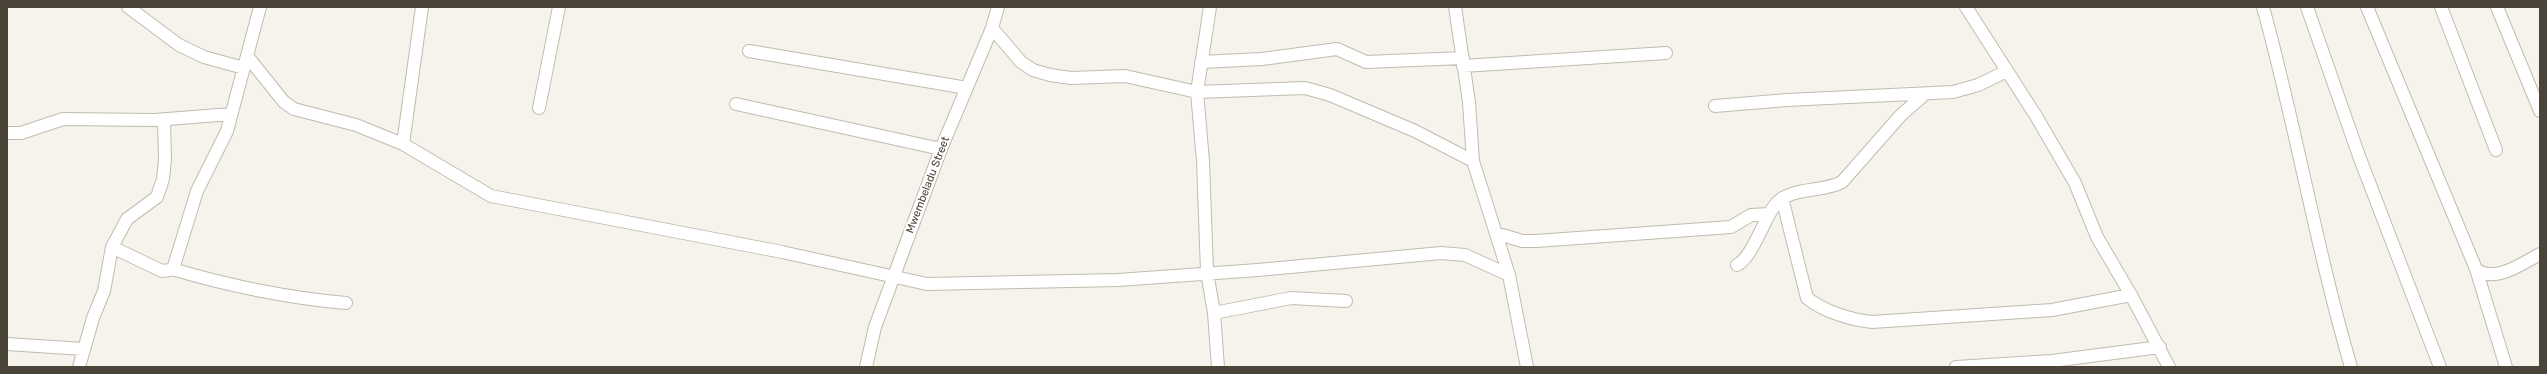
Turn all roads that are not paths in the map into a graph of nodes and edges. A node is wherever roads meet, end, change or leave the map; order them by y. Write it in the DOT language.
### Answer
graph roads {
  1 [pos="128,7"];
  2 [pos="260,7"];
  3 [pos="422,7"];
  4 [pos="559,7"];
  5 [pos="998,7"];
  6 [pos="1210,7"];
  7 [pos="1455,7"];
  8 [pos="1966,7"];
  9 [pos="2263,7"];
  10 [pos="2307,7"];
  11 [pos="2368,7"];
  12 [pos="2441,7"];
  13 [pos="2497,7"];
  14 [pos="992,28"];
  15 [pos="749,51"];
  16 [pos="1666,53"];
  17 [pos="245,62"];
  18 [pos="1201,62"];
  19 [pos="1463,62"];
  20 [pos="2007,71"];
  21 [pos="967,88"];
  22 [pos="1197,92"];
  23 [pos="1924,94"];
  24 [pos="736,104"];
  25 [pos="1715,106"];
  26 [pos="539,108"];
  27 [pos="2540,111"];
  28 [pos="231,114"];
  29 [pos="164,119"];
  30 [pos="7,133"];
  31 [pos="403,144"];
  32 [pos="941,149"];
  33 [pos="2496,150"];
  34 [pos="1473,161"];
  35 [pos="1782,198"];
  36 [pos="1769,214"];
  37 [pos="1496,233"];
  38 [pos="112,247"];
  39 [pos="2540,254"];
  40 [pos="1737,265"];
  41 [pos="172,269"];
  42 [pos="2476,269"];
  43 [pos="1207,272"];
  44 [pos="1509,274"];
  45 [pos="893,277"];
  46 [pos="2131,295"];
  47 [pos="1346,301"];
  48 [pos="346,303"];
  49 [pos="1214,313"];
  50 [pos="7,344"];
  51 [pos="2160,347"];
  52 [pos="83,349"];
  53 [pos="79,367"];
  54 [pos="866,367"];
  55 [pos="1218,367"];
  56 [pos="1527,367"];
  57 [pos="1956,367"];
  58 [pos="2169,367"];
  59 [pos="2351,367"];
  60 [pos="2440,367"];
  61 [pos="2506,367"];
  1 -- 17 [label="street"];
  2 -- 17 [label="street"];
  3 -- 31 [label="street"];
  4 -- 26 [label="street"];
  5 -- 14 [label="street, Mwembeladu Street"];
  6 -- 18 [label="street"];
  7 -- 19 [label="street"];
  8 -- 20 [label="street"];
  9 -- 59 [label="street"];
  10 -- 60 [label="street"];
  11 -- 42 [label="street"];
  12 -- 33 [label="street"];
  13 -- 27 [label="street"];
  14 -- 21 [label="street, Mwembeladu Street"];
  14 -- 22 [label="street"];
  15 -- 21 [label="street"];
  16 -- 19 [label="street"];
  17 -- 28 [label="street"];
  17 -- 31 [label="street"];
  18 -- 19 [label="street"];
  18 -- 22 [label="street"];
  19 -- 34 [label="street"];
  20 -- 23 [label="street"];
  20 -- 46 [label="street"];
  21 -- 32 [label="street, Mwembeladu Street"];
  22 -- 34 [label="street"];
  22 -- 43 [label="street"];
  23 -- 25 [label="street"];
  23 -- 35 [label="street"];
  24 -- 32 [label="street"];
  28 -- 29 [label="street"];
  28 -- 41 [label="street"];
  29 -- 30 [label="street"];
  29 -- 38 [label="street"];
  31 -- 45 [label="street"];
  32 -- 45 [label="street, Mwembeladu Street"];
  34 -- 37 [label="street"];
  35 -- 36 [label="street"];
  35 -- 46 [label="street"];
  36 -- 37 [label="street"];
  36 -- 40 [label="street"];
  37 -- 44 [label="street"];
  38 -- 41 [label="street"];
  38 -- 52 [label="street"];
  39 -- 42 [label="street"];
  41 -- 48 [label="street"];
  42 -- 61 [label="street"];
  43 -- 44 [label="street"];
  43 -- 45 [label="street"];
  43 -- 49 [label="street"];
  44 -- 56 [label="street"];
  45 -- 54 [label="street, Mwembeladu Street"];
  46 -- 51 [label="street"];
  47 -- 49 [label="street"];
  49 -- 55 [label="street"];
  50 -- 52 [label="street"];
  51 -- 57 [label="street"];
  51 -- 58 [label="street"];
  52 -- 53 [label="street"];
}
